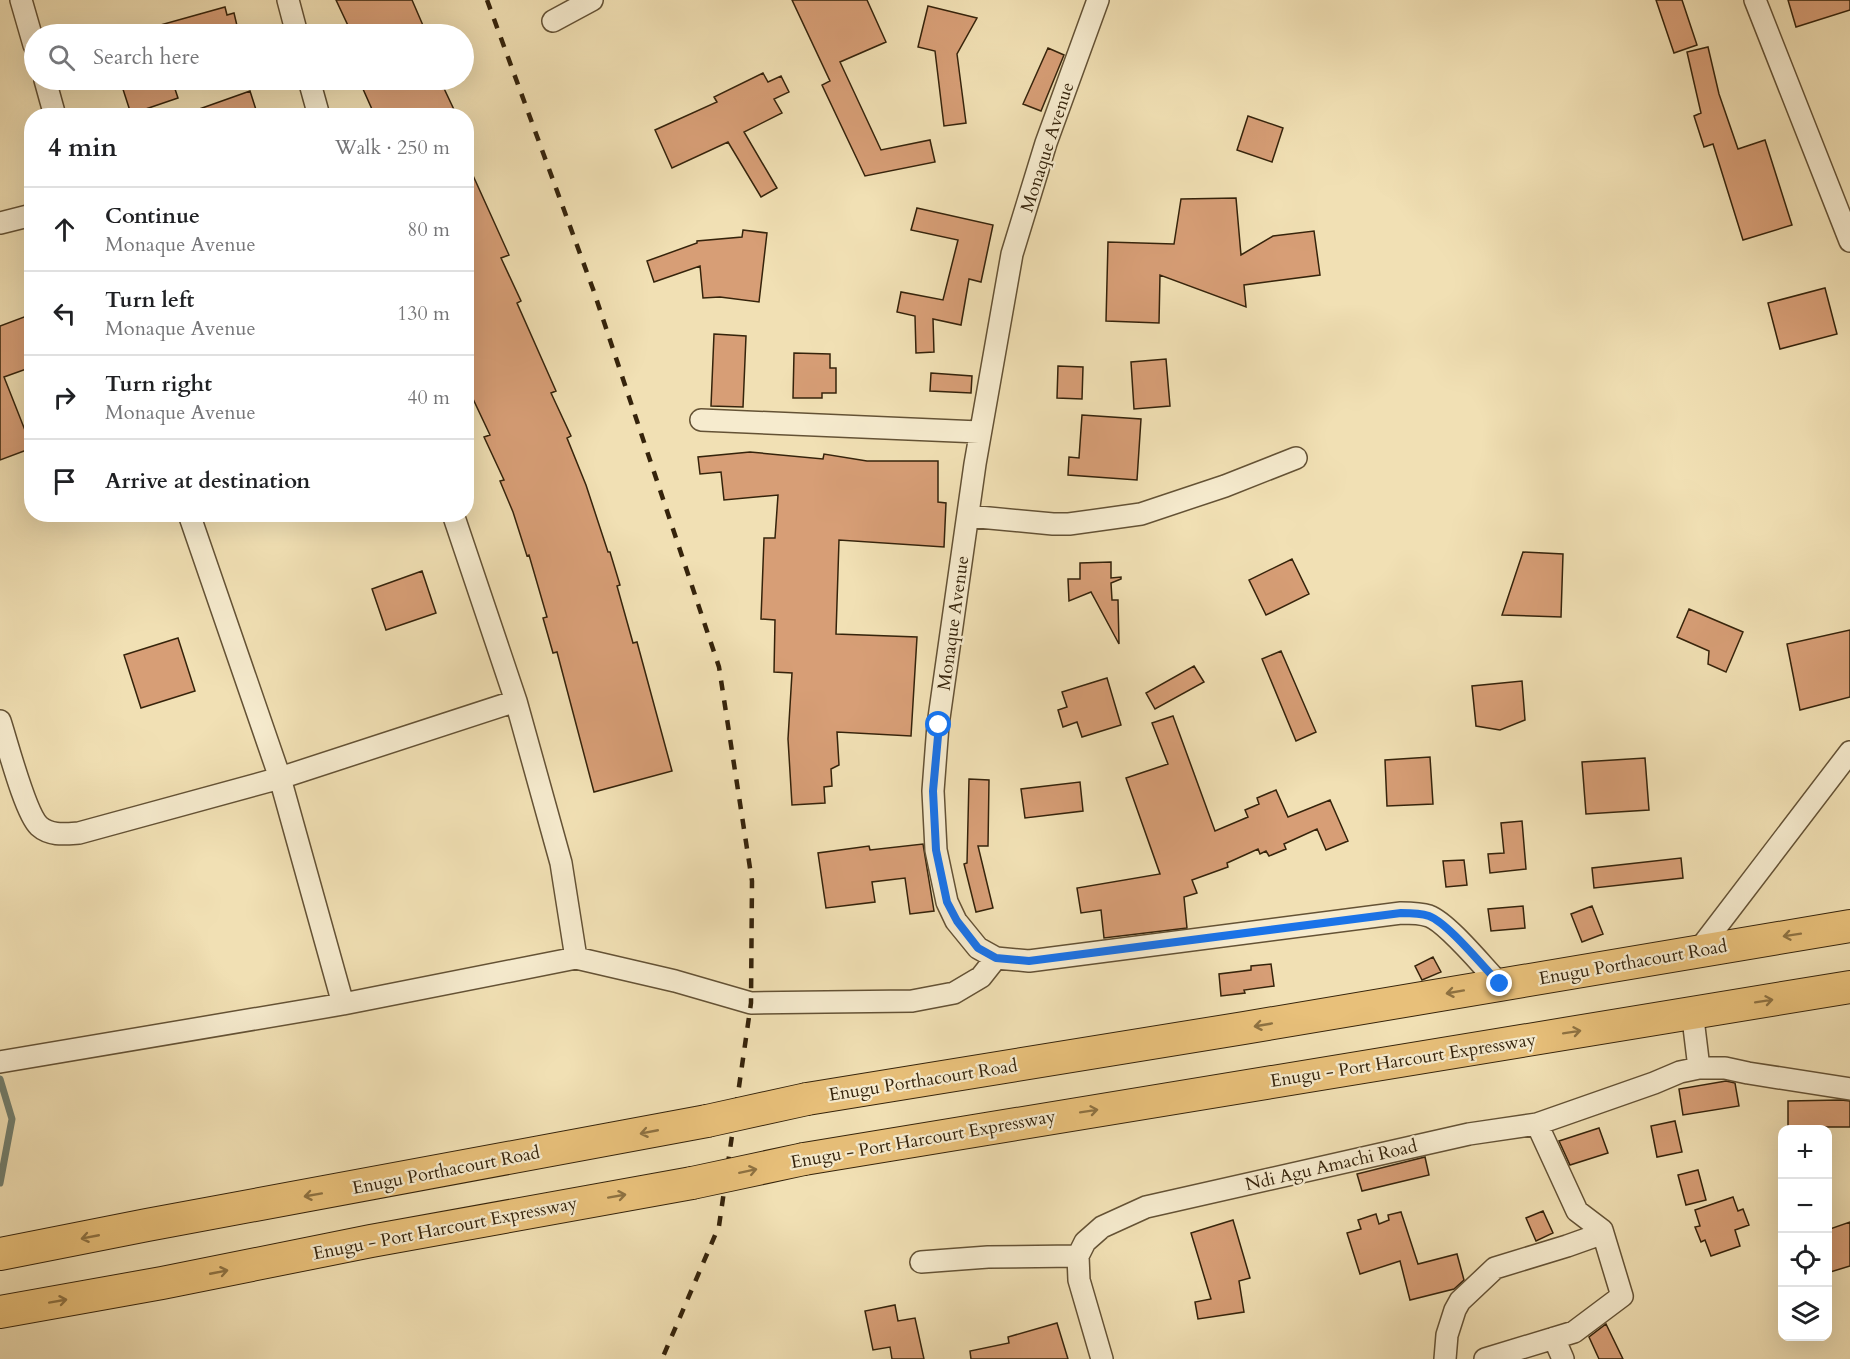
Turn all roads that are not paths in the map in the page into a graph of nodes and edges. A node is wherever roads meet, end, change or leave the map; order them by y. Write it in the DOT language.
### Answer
graph roads {
  1 [pos="21,0"];
  2 [pos="288,0"];
  3 [pos="592,0"];
  4 [pos="1098,0"];
  5 [pos="1755,0"];
  6 [pos="553,21"];
  7 [pos="28,24"];
  8 [pos="294,24"];
  9 [pos="48,90"];
  10 [pos="312,90"];
  11 [pos="53,108"];
  12 [pos="317,108"];
  13 [pos="24,216"];
  14 [pos="0,223"];
  15 [pos="1850,241"];
  16 [pos="700,420"];
  17 [pos="980,432"];
  18 [pos="1296,458"];
  19 [pos="968,516"];
  20 [pos="192,522"];
  21 [pos="456,522"];
  22 [pos="516,701"];
  23 [pos="0,721"];
  24 [pos="1850,752"];
  25 [pos="280,778"];
  26 [pos="1850,926"];
  27 [pos="1698,951"];
  28 [pos="576,958"];
  29 [pos="996,958"];
  30 [pos="1500,984"];
  31 [pos="1850,987"];
  32 [pos="343,1004"];
  33 [pos="1694,1012"];
  34 [pos="0,1062"];
  35 [pos="1699,1068"];
  36 [pos="1850,1089"];
  37 [pos="1537,1124"];
  38 [pos="1602,1230"];
  39 [pos="0,1254"];
  40 [pos="1078,1256"];
  41 [pos="921,1262"];
  42 [pos="0,1312"];
  43 [pos="1554,1338"];
  44 [pos="1101,1358"];
  45 [pos="1445,1359"];
  46 [pos="1485,1359"];
  47 [pos="1563,1359"];
  1 -- 7 [label="street"];
  2 -- 8 [label="street"];
  3 -- 6 [label="street"];
  4 -- 17 [label="street, Monaque Avenue"];
  5 -- 15 [label="street"];
  9 -- 11 [label="street"];
  10 -- 12 [label="street"];
  13 -- 14 [label="street"];
  16 -- 17 [label="street"];
  17 -- 19 [label="street, Monaque Avenue"];
  18 -- 19 [label="street"];
  19 -- 29 [label="street, Monaque Avenue"];
  20 -- 25 [label="street"];
  21 -- 22 [label="street"];
  22 -- 25 [label="street"];
  22 -- 28 [label="street"];
  23 -- 25 [label="street"];
  24 -- 27 [label="street"];
  25 -- 32 [label="street"];
  26 -- 27 [label="highway, Enugu Porthacourt Road, one-way"];
  27 -- 30 [label="highway, Enugu Porthacourt Road"];
  28 -- 29 [label="street"];
  28 -- 32 [label="street"];
  29 -- 30 [label="street"];
  30 -- 39 [label="highway, Enugu Porthacourt Road, one-way, bridge"];
  33 -- 31 [label="highway, Enugu - Port Harcourt Expressway, one-way"];
  32 -- 34 [label="street"];
  33 -- 35 [label="street"];
  42 -- 33 [label="highway, Enugu - Port Harcourt Expressway, one-way, bridge"];
  35 -- 36 [label="street, Ndi Agu Amachi Road"];
  35 -- 37 [label="street, Ndi Agu Amachi Road"];
  37 -- 38 [label="street"];
  37 -- 40 [label="street, Ndi Agu Amachi Road"];
  38 -- 43 [label="street"];
  38 -- 45 [label="street"];
  40 -- 41 [label="street"];
  40 -- 44 [label="street"];
  43 -- 46 [label="street"];
  43 -- 47 [label="street"];
}
